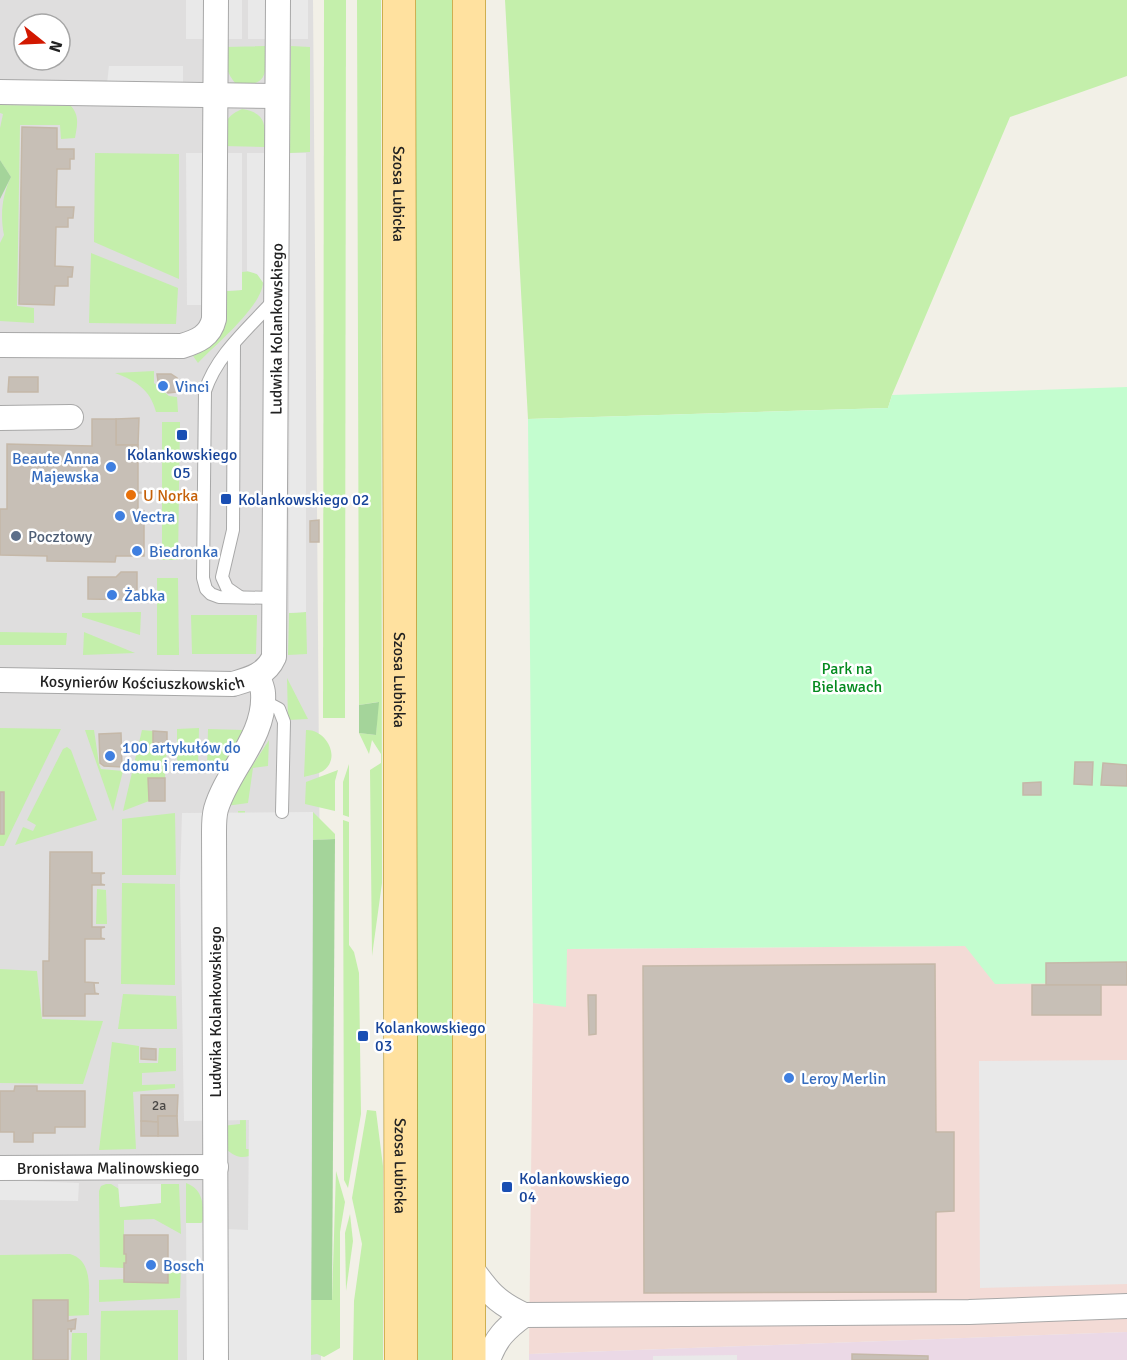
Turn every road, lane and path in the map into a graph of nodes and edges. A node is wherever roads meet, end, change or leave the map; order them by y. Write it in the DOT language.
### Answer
graph roads {
  1 [pos="216,0"];
  2 [pos="278,0"];
  3 [pos="399,0"];
  4 [pos="469,0"];
  5 [pos="0,93"];
  6 [pos="277,96"];
  7 [pos="216,97"];
  8 [pos="277,297"];
  9 [pos="234,344"];
  10 [pos="0,345"];
  11 [pos="71,417"];
  12 [pos="0,418"];
  13 [pos="240,597"];
  14 [pos="276,598"];
  15 [pos="274,657"];
  16 [pos="258,675"];
  17 [pos="0,680"];
  18 [pos="262,700"];
  19 [pos="282,812"];
  20 [pos="216,1167"];
  21 [pos="0,1168"];
  22 [pos="469,1265"];
  23 [pos="1127,1306"];
  24 [pos="524,1315"];
  25 [pos="216,1360"];
  26 [pos="401,1360"];
  27 [pos="469,1360"];
  28 [pos="488,1360"];
  1 -- 7 [label="street"];
  2 -- 6 [label="street, Ludwika Kolankowskiego"];
  3 -- 26 [label="main road, Szosa Lubicka"];
  4 -- 22 [label="main road"];
  5 -- 7 [label="street"];
  6 -- 7 [label="street"];
  6 -- 8 [label="street, Ludwika Kolankowskiego"];
  7 -- 10 [label="street"];
  8 -- 9 [label="lane"];
  8 -- 14 [label="street, Ludwika Kolankowskiego"];
  9 -- 13 [label="lane"];
  9 -- 13 [label="lane"];
  11 -- 12 [label="street"];
  13 -- 14 [label="lane"];
  14 -- 15 [label="street, Ludwika Kolankowskiego"];
  15 -- 16 [label="street, Kosynierów Kościuszkowskich"];
  16 -- 17 [label="street, Kosynierów Kościuszkowskich"];
  16 -- 18 [label="street, Ludwika Kolankowskiego"];
  18 -- 19 [label="lane"];
  18 -- 20 [label="street, Ludwika Kolankowskiego"];
  20 -- 21 [label="street, Bronisława Malinowskiego"];
  20 -- 25 [label="street, Ludwika Kolankowskiego"];
  22 -- 24 [label="street"];
  22 -- 27 [label="main road"];
  23 -- 24 [label="street"];
  24 -- 28 [label="street"];
}
